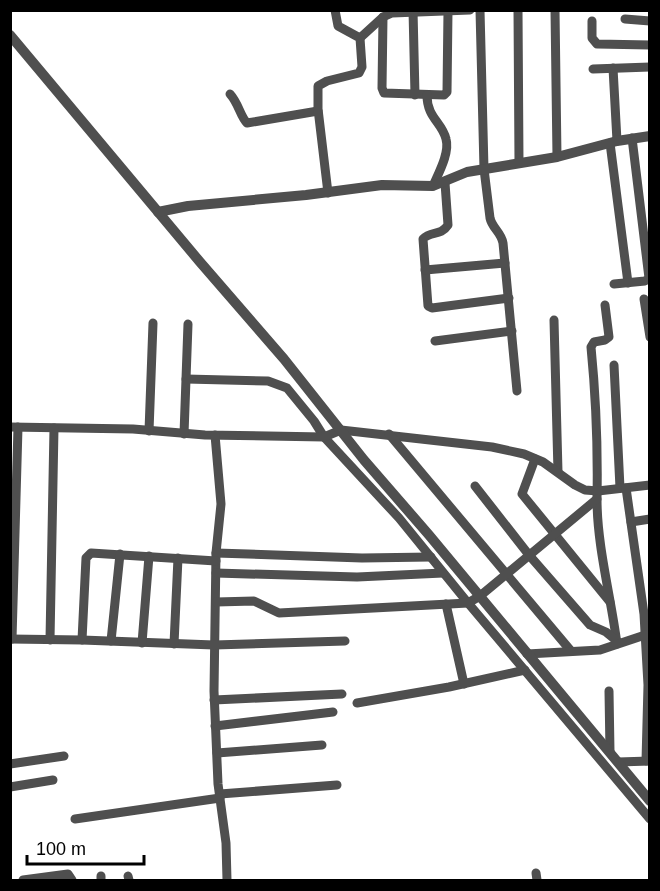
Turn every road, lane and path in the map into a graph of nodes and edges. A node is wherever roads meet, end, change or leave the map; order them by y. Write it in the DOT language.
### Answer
graph roads {
  1 [pos="335,10"];
  2 [pos="470,10"];
  3 [pos="480,10"];
  4 [pos="518,10"];
  5 [pos="555,10"];
  6 [pos="413,11"];
  7 [pos="448,11"];
  8 [pos="383,17"];
  9 [pos="625,19"];
  10 [pos="592,21"];
  11 [pos="650,21"];
  12 [pos="10,35"];
  13 [pos="360,38"];
  14 [pos="650,45"];
  15 [pos="362,65"];
  16 [pos="382,65"];
  17 [pos="614,68"];
  18 [pos="650,68"];
  19 [pos="593,69"];
  20 [pos="230,94"];
  21 [pos="415,95"];
  22 [pos="427,95"];
  23 [pos="318,111"];
  24 [pos="650,136"];
  25 [pos="632,138"];
  26 [pos="613,142"];
  27 [pos="557,157"];
  28 [pos="519,163"];
  29 [pos="484,169"];
  30 [pos="445,183"];
  31 [pos="433,186"];
  32 [pos="328,193"];
  33 [pos="158,212"];
  34 [pos="506,263"];
  35 [pos="425,270"];
  36 [pos="628,283"];
  37 [pos="614,284"];
  38 [pos="509,298"];
  39 [pos="644,299"];
  40 [pos="605,305"];
  41 [pos="554,320"];
  42 [pos="153,323"];
  43 [pos="188,324"];
  44 [pos="512,331"];
  45 [pos="650,337"];
  46 [pos="435,341"];
  47 [pos="614,365"];
  48 [pos="186,379"];
  49 [pos="517,391"];
  50 [pos="14,427"];
  51 [pos="54,428"];
  52 [pos="149,431"];
  53 [pos="333,433"];
  54 [pos="184,434"];
  55 [pos="215,435"];
  56 [pos="389,435"];
  57 [pos="535,459"];
  58 [pos="558,472"];
  59 [pos="650,485"];
  60 [pos="475,486"];
  61 [pos="623,488"];
  62 [pos="598,495"];
  63 [pos="650,519"];
  64 [pos="631,522"];
  65 [pos="554,535"];
  66 [pos="120,555"];
  67 [pos="530,555"];
  68 [pos="149,556"];
  69 [pos="431,556"];
  70 [pos="216,557"];
  71 [pos="178,558"];
  72 [pos="216,573"];
  73 [pos="443,573"];
  74 [pos="650,574"];
  75 [pos="506,575"];
  76 [pos="639,576"];
  77 [pos="473,600"];
  78 [pos="216,602"];
  79 [pos="446,604"];
  80 [pos="612,605"];
  81 [pos="647,613"];
  82 [pos="645,635"];
  83 [pos="11,639"];
  84 [pos="50,640"];
  85 [pos="82,640"];
  86 [pos="111,641"];
  87 [pos="345,641"];
  88 [pos="142,643"];
  89 [pos="617,643"];
  90 [pos="174,644"];
  91 [pos="214,645"];
  92 [pos="571,651"];
  93 [pos="527,654"];
  94 [pos="525,670"];
  95 [pos="464,684"];
  96 [pos="649,685"];
  97 [pos="609,691"];
  98 [pos="342,694"];
  99 [pos="214,700"];
  100 [pos="357,703"];
  101 [pos="333,712"];
  102 [pos="215,726"];
  103 [pos="322,745"];
  104 [pos="217,753"];
  105 [pos="64,756"];
  106 [pos="609,759"];
  107 [pos="648,761"];
  108 [pos="10,764"];
  109 [pos="53,780"];
  110 [pos="337,785"];
  111 [pos="10,787"];
  112 [pos="220,796"];
  113 [pos="650,801"];
  114 [pos="75,819"];
  115 [pos="650,819"];
  116 [pos="23,880"];
  117 [pos="72,880"];
  118 [pos="227,880"];
  1 -- 13 [label="street"];
  2 -- 7 [label="street"];
  3 -- 29 [label="street"];
  4 -- 28 [label="street"];
  5 -- 27 [label="street"];
  6 -- 7 [label="street"];
  6 -- 8 [label="street"];
  6 -- 21 [label="street"];
  7 -- 22 [label="street"];
  8 -- 13 [label="street"];
  8 -- 16 [label="street"];
  9 -- 11 [label="street"];
  10 -- 14 [label="street"];
  12 -- 33 [label="street"];
  13 -- 15 [label="street"];
  15 -- 16 [label="street"];
  15 -- 23 [label="street"];
  16 -- 21 [label="street"];
  17 -- 18 [label="street"];
  17 -- 19 [label="street"];
  17 -- 26 [label="street"];
  20 -- 23 [label="street"];
  21 -- 22 [label="street"];
  22 -- 31 [label="street"];
  23 -- 32 [label="street"];
  24 -- 25 [label="street"];
  25 -- 26 [label="street"];
  25 -- 36 [label="street"];
  26 -- 27 [label="street"];
  26 -- 36 [label="street"];
  27 -- 28 [label="street"];
  28 -- 29 [label="street"];
  29 -- 30 [label="street"];
  29 -- 34 [label="street"];
  30 -- 31 [label="street"];
  30 -- 35 [label="street"];
  31 -- 32 [label="street"];
  32 -- 33 [label="street"];
  33 -- 53 [label="street"];
  34 -- 35 [label="street"];
  34 -- 38 [label="street"];
  35 -- 38 [label="street"];
  36 -- 37 [label="street"];
  38 -- 44 [label="street"];
  39 -- 45 [label="street"];
  40 -- 62 [label="street"];
  41 -- 58 [label="street"];
  42 -- 52 [label="street"];
  43 -- 48 [label="street"];
  44 -- 46 [label="street"];
  44 -- 49 [label="street"];
  47 -- 61 [label="street"];
  48 -- 53 [label="street"];
  48 -- 54 [label="street"];
  50 -- 51 [label="street"];
  50 -- 83 [label="street"];
  51 -- 52 [label="street"];
  51 -- 84 [label="street"];
  52 -- 54 [label="street"];
  53 -- 55 [label="street"];
  53 -- 56 [label="street"];
  53 -- 69 [label="street"];
  53 -- 77 [label="street"];
  54 -- 55 [label="street"];
  55 -- 70 [label="street"];
  56 -- 57 [label="street"];
  56 -- 75 [label="street"];
  57 -- 58 [label="street"];
  57 -- 65 [label="street"];
  58 -- 62 [label="street"];
  59 -- 61 [label="street"];
  60 -- 67 [label="street"];
  61 -- 62 [label="street"];
  61 -- 64 [label="street"];
  62 -- 65 [label="street"];
  62 -- 80 [label="street"];
  63 -- 64 [label="street"];
  64 -- 76 [label="street"];
  65 -- 67 [label="street"];
  65 -- 80 [label="street"];
  66 -- 68 [label="street"];
  66 -- 85 [label="street"];
  66 -- 86 [label="street"];
  67 -- 75 [label="street"];
  67 -- 89 [label="street"];
  68 -- 71 [label="street"];
  68 -- 88 [label="street"];
  69 -- 70 [label="street"];
  69 -- 73 [label="street"];
  70 -- 71 [label="street"];
  70 -- 72 [label="street"];
  71 -- 90 [label="street"];
  72 -- 73 [label="street"];
  72 -- 78 [label="street"];
  73 -- 77 [label="street"];
  74 -- 76 [label="street"];
  75 -- 77 [label="street"];
  75 -- 92 [label="street"];
  76 -- 81 [label="street"];
  77 -- 79 [label="street"];
  77 -- 93 [label="street"];
  77 -- 94 [label="street"];
  78 -- 79 [label="street"];
  78 -- 91 [label="street"];
  79 -- 95 [label="street"];
  80 -- 89 [label="street"];
  81 -- 82 [label="street"];
  82 -- 89 [label="street"];
  82 -- 96 [label="street"];
  83 -- 84 [label="street"];
  84 -- 85 [label="street"];
  85 -- 86 [label="street"];
  86 -- 88 [label="street"];
  87 -- 91 [label="street"];
  88 -- 90 [label="street"];
  89 -- 92 [label="street"];
  90 -- 91 [label="street"];
  91 -- 99 [label="street"];
  92 -- 93 [label="street"];
  93 -- 106 [label="street"];
  94 -- 95 [label="street"];
  94 -- 106 [label="street"];
  95 -- 100 [label="street"];
  96 -- 107 [label="street"];
  97 -- 106 [label="street"];
  98 -- 99 [label="street"];
  99 -- 102 [label="street"];
  101 -- 102 [label="street"];
  102 -- 104 [label="street"];
  103 -- 104 [label="street"];
  104 -- 112 [label="street"];
  105 -- 108 [label="street"];
  106 -- 107 [label="street"];
  106 -- 113 [label="street"];
  106 -- 115 [label="street"];
  109 -- 111 [label="street"];
  110 -- 112 [label="street"];
  112 -- 114 [label="street"];
  112 -- 118 [label="street"];
  116 -- 117 [label="street"];
}
